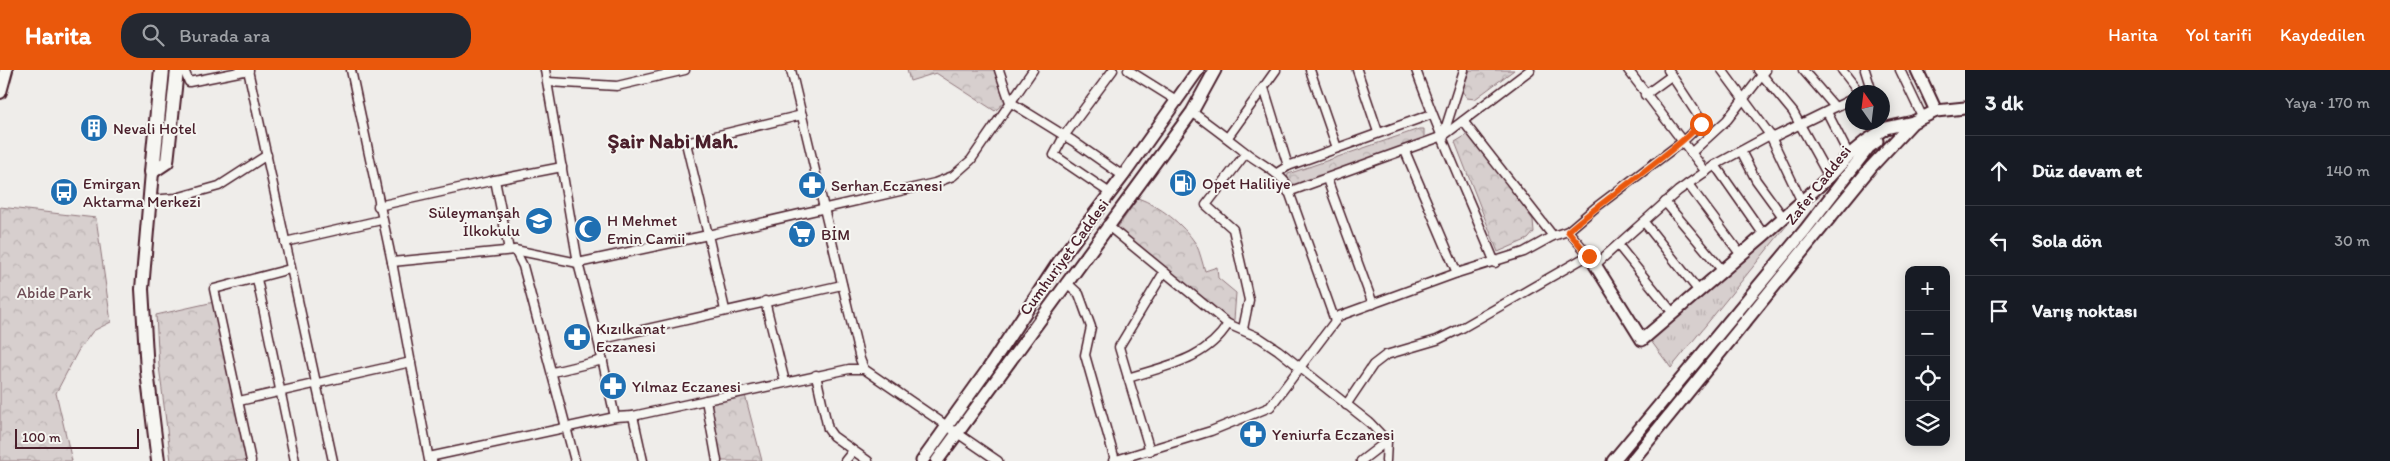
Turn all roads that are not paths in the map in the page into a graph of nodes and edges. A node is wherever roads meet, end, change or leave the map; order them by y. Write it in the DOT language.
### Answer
graph roads {
  1 [pos="6,70"];
  2 [pos="162,70"];
  3 [pos="177,70"];
  4 [pos="184,70"];
  5 [pos="248,70"];
  6 [pos="350,70"];
  7 [pos="545,70"];
  8 [pos="685,70"];
  9 [pos="791,70"];
  10 [pos="999,70"];
  11 [pos="1033,70"];
  12 [pos="1113,70"];
  13 [pos="1128,70"];
  14 [pos="1198,70"];
  15 [pos="1215,70"];
  16 [pos="1276,70"];
  17 [pos="1310,70"];
  18 [pos="1358,70"];
  19 [pos="1416,70"];
  20 [pos="1464,70"];
  21 [pos="1530,70"];
  22 [pos="1628,70"];
  23 [pos="1722,70"];
  24 [pos="1803,70"];
  25 [pos="1842,70"];
  26 [pos="1865,70"];
  27 [pos="1900,70"];
  28 [pos="1917,70"];
  29 [pos="1762,72"];
  30 [pos="1670,73"];
  31 [pos="548,82"];
  32 [pos="1854,85"];
  33 [pos="1870,85"];
  34 [pos="1264,88"];
  35 [pos="0,92"];
  36 [pos="1645,95"];
  37 [pos="1176,100"];
  38 [pos="1744,101"];
  39 [pos="1010,102"];
  40 [pos="1845,103"];
  41 [pos="1965,108"];
  42 [pos="1831,110"];
  43 [pos="1936,111"];
  44 [pos="1192,112"];
  45 [pos="1432,114"];
  46 [pos="802,115"];
  47 [pos="1918,119"];
  48 [pos="1463,121"];
  49 [pos="1801,125"];
  50 [pos="1890,125"];
  51 [pos="1875,130"];
  52 [pos="1378,132"];
  53 [pos="1770,135"];
  54 [pos="1064,136"];
  55 [pos="1443,136"];
  56 [pos="1228,137"];
  57 [pos="1682,142"];
  58 [pos="1337,148"];
  59 [pos="1405,151"];
  60 [pos="1741,151"];
  61 [pos="1246,152"];
  62 [pos="1691,153"];
  63 [pos="267,155"];
  64 [pos="1849,155"];
  65 [pos="1715,165"];
  66 [pos="1288,166"];
  67 [pos="562,167"];
  68 [pos="152,172"];
  69 [pos="1706,172"];
  70 [pos="1277,173"];
  71 [pos="1123,176"];
  72 [pos="1829,177"];
  73 [pos="1327,179"];
  74 [pos="496,180"];
  75 [pos="1688,184"];
  76 [pos="1288,192"];
  77 [pos="1110,193"];
  78 [pos="149,200"];
  79 [pos="1801,200"];
  80 [pos="1665,202"];
  81 [pos="378,206"];
  82 [pos="824,207"];
  83 [pos="1783,218"];
  84 [pos="381,220"];
  85 [pos="1644,222"];
  86 [pos="1107,225"];
  87 [pos="1568,231"];
  88 [pos="708,235"];
  89 [pos="1764,235"];
  90 [pos="1553,236"];
  91 [pos="285,242"];
  92 [pos="1618,245"];
  93 [pos="512,250"];
  94 [pos="1741,255"];
  95 [pos="1592,260"];
  96 [pos="392,262"];
  97 [pos="578,263"];
  98 [pos="1496,263"];
  99 [pos="290,269"];
  100 [pos="1723,270"];
  101 [pos="1164,272"];
  102 [pos="1457,273"];
  103 [pos="257,279"];
  104 [pos="1066,282"];
  105 [pos="842,285"];
  106 [pos="1698,290"];
  107 [pos="765,301"];
  108 [pos="1373,304"];
  109 [pos="725,310"];
  110 [pos="1673,313"];
  111 [pos="1335,321"];
  112 [pos="1228,324"];
  113 [pos="1242,329"];
  114 [pos="598,340"];
  115 [pos="602,360"];
  116 [pos="411,362"];
  117 [pos="864,369"];
  118 [pos="1301,369"];
  119 [pos="553,372"];
  120 [pos="816,375"];
  121 [pos="1128,378"];
  122 [pos="785,382"];
  123 [pos="317,383"];
  124 [pos="281,392"];
  125 [pos="706,400"];
  126 [pos="239,401"];
  127 [pos="1346,405"];
  128 [pos="633,416"];
  129 [pos="615,417"];
  130 [pos="567,427"];
  131 [pos="948,427"];
  132 [pos="958,434"];
  133 [pos="1387,441"];
  134 [pos="853,451"];
  135 [pos="1150,451"];
  136 [pos="430,460"];
  137 [pos="158,461"];
  138 [pos="251,461"];
  139 [pos="295,461"];
  140 [pos="333,461"];
  141 [pos="575,461"];
  142 [pos="643,461"];
  143 [pos="717,461"];
  144 [pos="845,461"];
  145 [pos="868,461"];
  146 [pos="922,461"];
  147 [pos="937,461"];
  148 [pos="998,461"];
  149 [pos="1114,461"];
  150 [pos="1361,461"];
  151 [pos="1386,461"];
  152 [pos="1613,461"];
  153 [pos="1632,461"];
  1 -- 35 [label="main road"];
  2 -- 68 [label="highway"];
  3 -- 68 [label="main road"];
  4 -- 5 [label="street"];
  5 -- 63 [label="street"];
  6 -- 81 [label="street"];
  7 -- 31 [label="street"];
  8 -- 31 [label="street"];
  9 -- 46 [label="street"];
  10 -- 39 [label="street"];
  11 -- 39 [label="street"];
  12 -- 54 [label="street"];
  13 -- 37 [label="street"];
  14 -- 37 [label="main road, Cumhuriyet Caddesi"];
  15 -- 44 [label="main road, Cumhuriyet Caddesi"];
  16 -- 34 [label="street"];
  17 -- 58 [label="street"];
  18 -- 52 [label="street"];
  19 -- 45 [label="street"];
  20 -- 55 [label="street"];
  21 -- 48 [label="street"];
  22 -- 36 [label="street"];
  23 -- 38 [label="street"];
  24 -- 42 [label="street"];
  25 -- 32 [label="street"];
  26 -- 33 [label="street"];
  27 -- 47 [label="street"];
  28 -- 43 [label="main road"];
  29 -- 38 [label="street"];
  29 -- 49 [label="street"];
  30 -- 36 [label="street"];
  30 -- 57 [label="street"];
  31 -- 67 [label="street"];
  34 -- 56 [label="street"];
  34 -- 66 [label="street"];
  36 -- 57 [label="street"];
  37 -- 71 [label="main road, Cumhuriyet Caddesi"];
  38 -- 53 [label="street"];
  38 -- 62 [label="street"];
  39 -- 54 [label="street"];
  39 -- 82 [label="street"];
  40 -- 42 [label="street"];
  41 -- 43 [label="main road"];
  42 -- 49 [label="street"];
  42 -- 64 [label="street"];
  43 -- 47 [label="main road"];
  44 -- 56 [label="street"];
  44 -- 86 [label="main road, Cumhuriyet Caddesi"];
  45 -- 52 [label="street"];
  45 -- 55 [label="street"];
  46 -- 82 [label="street"];
  46 -- 88 [label="street"];
  47 -- 50 [label="main road"];
  47 -- 152 [label="main road, Zafer Caddesi"];
  47 -- 153 [label="main road, Zafer Caddesi"];
  48 -- 55 [label="street"];
  48 -- 90 [label="street"];
  49 -- 53 [label="street"];
  49 -- 72 [label="street"];
  51 -- 64 [label="main road"];
  52 -- 58 [label="street"];
  53 -- 60 [label="street"];
  53 -- 79 [label="street"];
  54 -- 71 [label="street"];
  54 -- 77 [label="street"];
  55 -- 59 [label="street"];
  55 -- 98 [label="street"];
  56 -- 61 [label="street"];
  57 -- 62 [label="street"];
  57 -- 87 [label="street"];
  58 -- 66 [label="street"];
  59 -- 73 [label="street"];
  59 -- 102 [label="street"];
  60 -- 65 [label="street"];
  60 -- 83 [label="street"];
  61 -- 70 [label="street"];
  61 -- 113 [label="street"];
  62 -- 69 [label="street"];
  63 -- 78 [label="street"];
  63 -- 91 [label="street"];
  64 -- 72 [label="main road"];
  65 -- 69 [label="street"];
  65 -- 89 [label="street"];
  66 -- 70 [label="street"];
  67 -- 74 [label="street"];
  67 -- 97 [label="street"];
  68 -- 78 [label="main road"];
  69 -- 75 [label="street"];
  70 -- 76 [label="street"];
  71 -- 77 [label="main road, Cumhuriyet Caddesi"];
  72 -- 79 [label="main road"];
  73 -- 76 [label="street"];
  73 -- 108 [label="street"];
  74 -- 81 [label="street"];
  74 -- 93 [label="street"];
  75 -- 80 [label="street"];
  75 -- 94 [label="street"];
  76 -- 111 [label="street"];
  77 -- 131 [label="main road, Cumhuriyet Caddesi"];
  78 -- 137 [label="main road"];
  79 -- 83 [label="main road"];
  80 -- 85 [label="street"];
  80 -- 100 [label="street"];
  81 -- 84 [label="street"];
  82 -- 88 [label="street"];
  82 -- 105 [label="street"];
  83 -- 89 [label="main road"];
  84 -- 91 [label="street"];
  84 -- 96 [label="street"];
  85 -- 92 [label="street"];
  85 -- 106 [label="street"];
  86 -- 101 [label="street"];
  86 -- 104 [label="main road, Cumhuriyet Caddesi"];
  87 -- 90 [label="street"];
  87 -- 95 [label="street"];
  88 -- 97 [label="street"];
  88 -- 109 [label="street"];
  89 -- 94 [label="main road"];
  90 -- 98 [label="street"];
  91 -- 99 [label="street"];
  92 -- 95 [label="street"];
  92 -- 110 [label="street"];
  93 -- 96 [label="street"];
  93 -- 97 [label="street"];
  93 -- 119 [label="street"];
  94 -- 100 [label="main road"];
  95 -- 110 [label="main road"];
  95 -- 127 [label="street"];
  96 -- 116 [label="street"];
  97 -- 114 [label="street"];
  98 -- 102 [label="street"];
  99 -- 103 [label="street"];
  99 -- 123 [label="street"];
  100 -- 106 [label="main road"];
  101 -- 112 [label="street"];
  101 -- 121 [label="street"];
  102 -- 108 [label="street"];
  103 -- 124 [label="street"];
  103 -- 126 [label="street"];
  104 -- 132 [label="main road, Cumhuriyet Caddesi"];
  104 -- 149 [label="street"];
  105 -- 107 [label="street"];
  105 -- 117 [label="street"];
  106 -- 110 [label="main road"];
  107 -- 109 [label="street"];
  107 -- 122 [label="street"];
  108 -- 111 [label="street"];
  109 -- 114 [label="street"];
  111 -- 118 [label="street"];
  112 -- 113 [label="street"];
  112 -- 121 [label="street"];
  113 -- 118 [label="street"];
  114 -- 115 [label="street"];
  115 -- 119 [label="street"];
  115 -- 129 [label="street"];
  116 -- 123 [label="street"];
  116 -- 136 [label="street"];
  117 -- 120 [label="street"];
  117 -- 131 [label="street"];
  118 -- 127 [label="street"];
  118 -- 135 [label="street"];
  119 -- 130 [label="street"];
  120 -- 122 [label="street"];
  120 -- 134 [label="street"];
  121 -- 135 [label="street"];
  122 -- 125 [label="street"];
  123 -- 124 [label="street"];
  123 -- 140 [label="street"];
  124 -- 126 [label="street"];
  124 -- 139 [label="street"];
  125 -- 128 [label="street"];
  125 -- 143 [label="street"];
  126 -- 138 [label="street"];
  127 -- 133 [label="street"];
  128 -- 129 [label="street"];
  128 -- 142 [label="street"];
  129 -- 130 [label="street"];
  130 -- 136 [label="street"];
  130 -- 141 [label="street"];
  131 -- 132 [label="street"];
  131 -- 146 [label="main road, Cumhuriyet Caddesi"];
  132 -- 147 [label="main road, Cumhuriyet Caddesi"];
  132 -- 148 [label="street"];
  133 -- 150 [label="street"];
  133 -- 151 [label="street"];
  134 -- 144 [label="street"];
  134 -- 145 [label="street"];
  135 -- 149 [label="street"];
}
